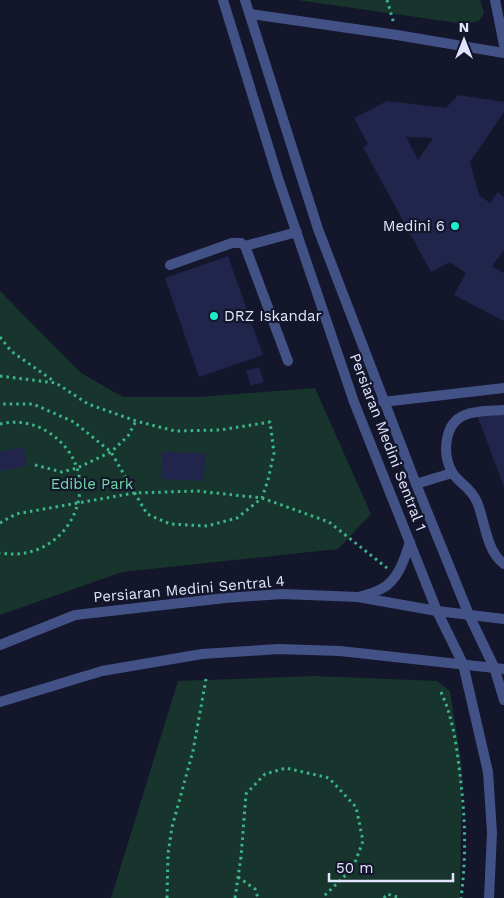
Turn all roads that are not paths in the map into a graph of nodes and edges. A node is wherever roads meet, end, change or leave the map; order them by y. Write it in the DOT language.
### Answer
graph roads {
  1 [pos="224,0"];
  2 [pos="245,0"];
  3 [pos="495,0"];
  4 [pos="250,14"];
  5 [pos="504,45"];
  6 [pos="504,53"];
  7 [pos="297,232"];
  8 [pos="245,246"];
  9 [pos="170,265"];
  10 [pos="288,361"];
  11 [pos="504,388"];
  12 [pos="383,402"];
  13 [pos="504,410"];
  14 [pos="452,473"];
  15 [pos="416,484"];
  16 [pos="410,542"];
  17 [pos="504,564"];
  18 [pos="358,597"];
  19 [pos="437,611"];
  20 [pos="469,614"];
  21 [pos="504,620"];
  22 [pos="0,645"];
  23 [pos="463,664"];
  24 [pos="499,668"];
  25 [pos="504,700"];
  26 [pos="0,702"];
  27 [pos="490,898"];
  1 -- 7 [label="street, Persiaran Medini Sentral 1"];
  2 -- 4 [label="street, Persiaran Medini Sentral 1"];
  3 -- 5 [label="street"];
  4 -- 6 [label="street"];
  4 -- 12 [label="street, Persiaran Medini Sentral 1"];
  7 -- 8 [label="street"];
  7 -- 16 [label="street, Persiaran Medini Sentral 1"];
  8 -- 9 [label="street"];
  8 -- 10 [label="street"];
  11 -- 12 [label="street"];
  12 -- 15 [label="street, Persiaran Medini Sentral 1"];
  13 -- 14 [label="street"];
  14 -- 15 [label="street"];
  14 -- 17 [label="street"];
  15 -- 20 [label="street, Persiaran Medini Sentral 1"];
  16 -- 18 [label="street"];
  16 -- 19 [label="street, Persiaran Medini Sentral 1"];
  18 -- 19 [label="street, Persiaran Medini Sentral 4"];
  18 -- 22 [label="street, Persiaran Medini Sentral 4"];
  19 -- 20 [label="street, Persiaran Medini Sentral 4"];
  19 -- 23 [label="street, Persiaran Medini Sentral 1"];
  20 -- 21 [label="street, Persiaran Medini Sentral 4"];
  20 -- 24 [label="street, Persiaran Medini Sentral 1"];
  23 -- 24 [label="street"];
  23 -- 26 [label="street"];
  23 -- 27 [label="street, Persiaran Medini Sentral 1"];
  24 -- 25 [label="street, Persiaran Medini Sentral 1"];
}
